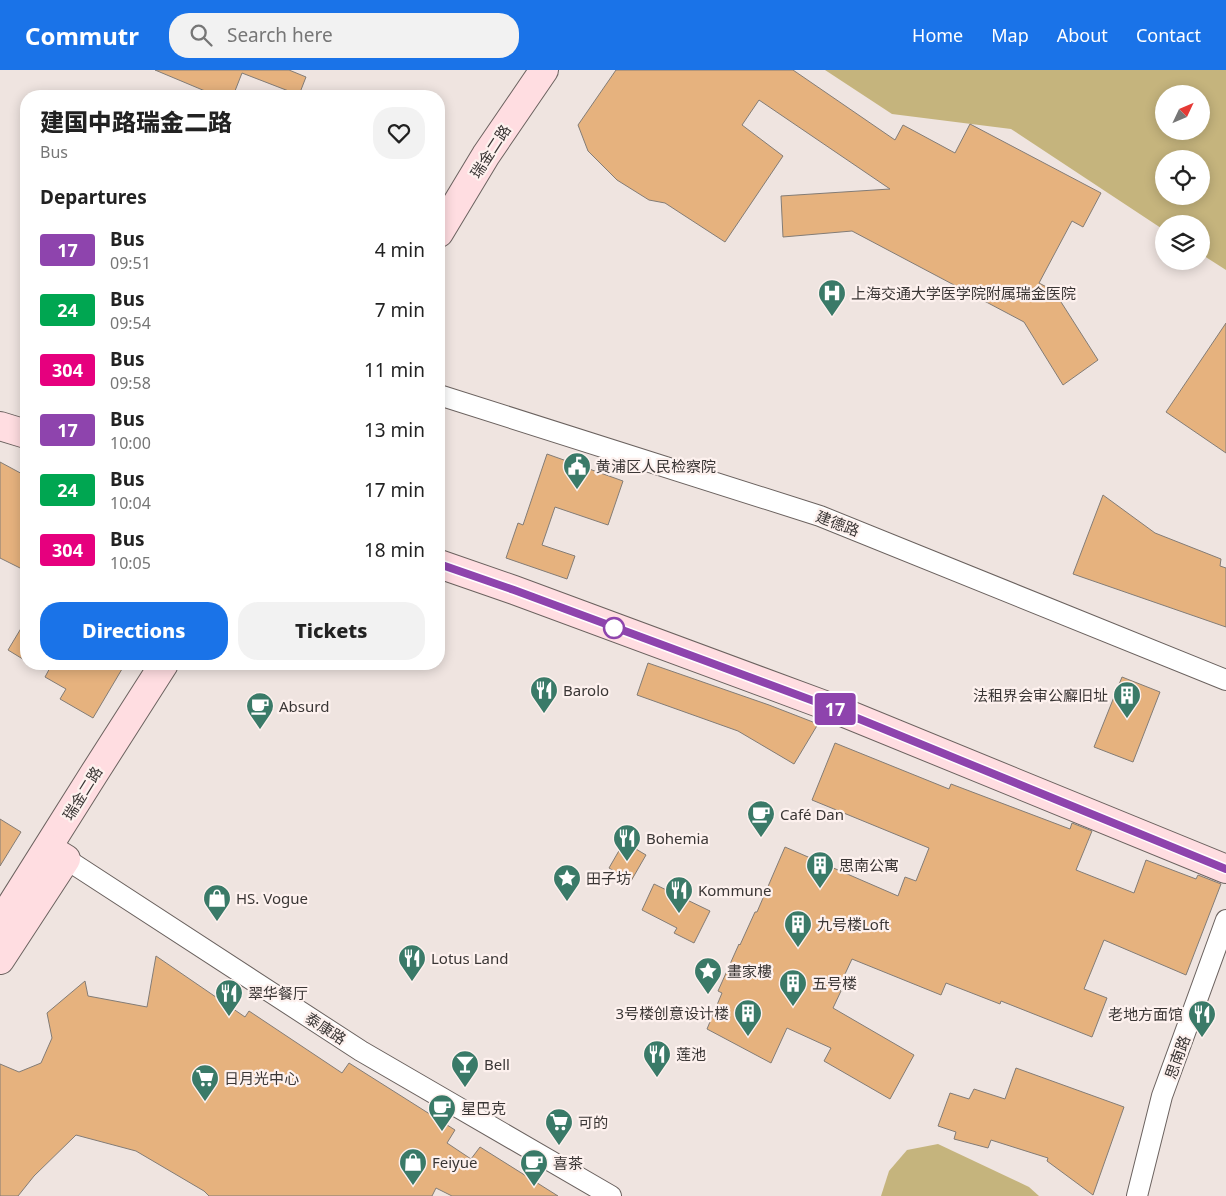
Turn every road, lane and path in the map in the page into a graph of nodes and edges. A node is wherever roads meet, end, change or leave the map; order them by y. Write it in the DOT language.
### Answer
graph roads {
  1 [pos="544,70"];
  2 [pos="445,223"];
  3 [pos="445,398"];
  4 [pos="0,426"];
  5 [pos="20,432"];
  6 [pos="445,566"];
  7 [pos="160,670"];
  8 [pos="1226,680"];
  9 [pos="57,853"];
  10 [pos="1226,869"];
  11 [pos="1226,920"];
  12 [pos="0,923"];
  13 [pos="0,960"];
  14 [pos="611,1196"];
  15 [pos="1136,1196"];
  1 -- 2 [label="street, 瑞金二路"];
  3 -- 8 [label="street, 建德路"];
  4 -- 5 [label="street"];
  6 -- 10 [label="street"];
  7 -- 9 [label="street, 瑞金二路"];
  9 -- 12 [label="street, 瑞金二路"];
  9 -- 13 [label="street"];
  9 -- 14 [label="street, 泰康路"];
  11 -- 15 [label="street, 思南路"];
}
